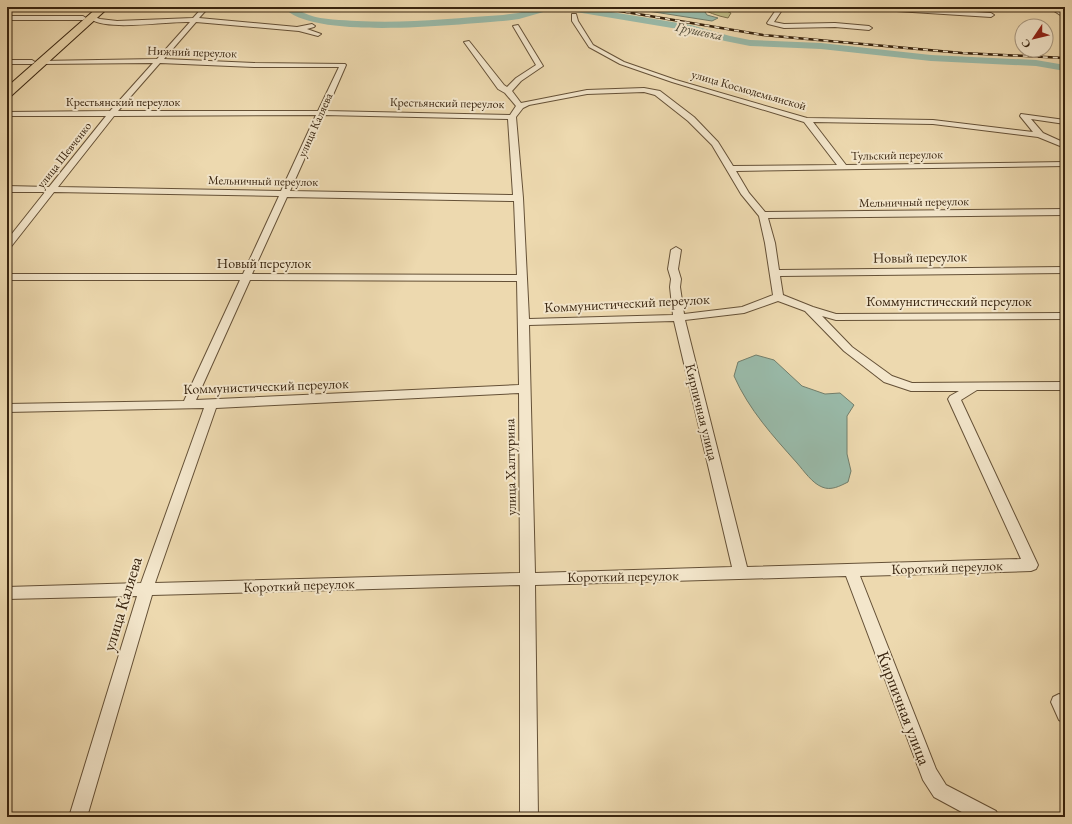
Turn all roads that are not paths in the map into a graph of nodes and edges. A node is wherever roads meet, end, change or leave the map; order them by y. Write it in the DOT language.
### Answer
graph roads {
  1 [pos="96,7"];
  2 [pos="104,7"];
  3 [pos="206,7"];
  4 [pos="757,7"];
  5 [pos="774,7"];
  6 [pos="781,7"];
  7 [pos="865,7"];
  8 [pos="980,7"];
  9 [pos="1051,7"];
  10 [pos="574,15"];
  11 [pos="1065,16"];
  12 [pos="7,18"];
  13 [pos="87,18"];
  14 [pos="193,21"];
  15 [pos="312,26"];
  16 [pos="516,26"];
  17 [pos="869,28"];
  18 [pos="297,29"];
  19 [pos="318,34"];
  20 [pos="467,42"];
  21 [pos="158,61"];
  22 [pos="7,62"];
  23 [pos="36,62"];
  24 [pos="343,65"];
  25 [pos="7,84"];
  26 [pos="665,87"];
  27 [pos="508,91"];
  28 [pos="7,93"];
  29 [pos="520,106"];
  30 [pos="321,113"];
  31 [pos="7,114"];
  32 [pos="112,114"];
  33 [pos="512,117"];
  34 [pos="808,120"];
  35 [pos="1065,122"];
  36 [pos="1040,135"];
  37 [pos="1065,146"];
  38 [pos="1065,164"];
  39 [pos="844,168"];
  40 [pos="730,169"];
  41 [pos="7,189"];
  42 [pos="52,190"];
  43 [pos="284,194"];
  44 [pos="519,198"];
  45 [pos="1065,212"];
  46 [pos="763,215"];
  47 [pos="7,246"];
  48 [pos="676,250"];
  49 [pos="1065,270"];
  50 [pos="774,273"];
  51 [pos="7,277"];
  52 [pos="246,277"];
  53 [pos="522,278"];
  54 [pos="778,297"];
  55 [pos="810,309"];
  56 [pos="1065,316"];
  57 [pos="679,318"];
  58 [pos="524,322"];
  59 [pos="1065,386"];
  60 [pos="974,387"];
  61 [pos="525,388"];
  62 [pos="188,404"];
  63 [pos="211,404"];
  64 [pos="7,408"];
  65 [pos="851,570"];
  66 [pos="741,573"];
  67 [pos="528,578"];
  68 [pos="146,589"];
  69 [pos="7,593"];
  70 [pos="78,817"];
  71 [pos="529,817"];
  72 [pos="990,817"];
  1 -- 13 [label="main road"];
  2 -- 13 [label="main road"];
  3 -- 14 [label="street, улица Шевченко"];
  4 -- 5 [label="street"];
  6 -- 17 [label="street"];
  7 -- 8 [label="street"];
  9 -- 11 [label="street"];
  10 -- 26 [label="street, улица Космодемьянской"];
  12 -- 13 [label="street"];
  13 -- 14 [label="street"];
  13 -- 23 [label="main road"];
  14 -- 18 [label="street"];
  14 -- 21 [label="street, улица Шевченко"];
  15 -- 18 [label="street"];
  16 -- 27 [label="street"];
  18 -- 19 [label="street"];
  20 -- 27 [label="street"];
  21 -- 23 [label="street, Нижний переулок"];
  21 -- 24 [label="street, Нижний переулок"];
  21 -- 32 [label="street, улица Шевченко"];
  22 -- 23 [label="street, Нижний переулок"];
  23 -- 25 [label="main road"];
  23 -- 28 [label="main road"];
  24 -- 30 [label="street, улица Каляева"];
  26 -- 29 [label="street, Крестьянский переулок"];
  26 -- 34 [label="street, улица Космодемьянской"];
  26 -- 40 [label="street, Крестьянский переулок"];
  27 -- 29 [label="street"];
  29 -- 33 [label="street, Крестьянский переулок"];
  30 -- 32 [label="street, Крестьянский переулок"];
  30 -- 33 [label="street, Крестьянский переулок"];
  30 -- 43 [label="street, улица Каляева"];
  31 -- 32 [label="street, Крестьянский переулок"];
  32 -- 42 [label="street, улица Шевченко"];
  33 -- 44 [label="street, улица Халтурина"];
  34 -- 36 [label="street, улица Космодемьянской"];
  34 -- 39 [label="street"];
  35 -- 36 [label="street, улица Космодемьянской"];
  36 -- 37 [label="street, улица Космодемьянской"];
  38 -- 39 [label="street, Тульский переулок"];
  39 -- 40 [label="street, Тульский переулок"];
  40 -- 46 [label="street, Крестьянский переулок"];
  41 -- 42 [label="street, Мельничный переулок"];
  42 -- 43 [label="street, Мельничный переулок"];
  42 -- 47 [label="street, улица Шевченко"];
  43 -- 44 [label="street, Мельничный переулок"];
  43 -- 52 [label="street, улица Каляева"];
  44 -- 53 [label="street, улица Халтурина"];
  45 -- 46 [label="street, Мельничный переулок"];
  46 -- 50 [label="street, Крестьянский переулок"];
  48 -- 57 [label="street, Кирпичная улица"];
  49 -- 50 [label="street, Новый переулок"];
  50 -- 54 [label="street, Крестьянский переулок"];
  51 -- 52 [label="street, Новый переулок"];
  52 -- 53 [label="street, Новый переулок"];
  52 -- 62 [label="street, улица Каляева"];
  53 -- 58 [label="street, улица Халтурина"];
  54 -- 55 [label="street"];
  54 -- 57 [label="street, Коммунистический переулок"];
  55 -- 56 [label="street, Коммунистический переулок"];
  55 -- 60 [label="street"];
  57 -- 58 [label="street, Коммунистический переулок"];
  57 -- 66 [label="street, Кирпичная улица"];
  58 -- 61 [label="street, улица Халтурина"];
  59 -- 60 [label="street"];
  60 -- 65 [label="street, Короткий переулок"];
  61 -- 63 [label="street, Коммунистический переулок"];
  61 -- 67 [label="street, улица Халтурина"];
  62 -- 63 [label="street, Коммунистический переулок"];
  62 -- 64 [label="street, Коммунистический переулок"];
  63 -- 68 [label="street, улица Каляева"];
  65 -- 66 [label="street, Короткий переулок"];
  65 -- 72 [label="street, Кирпичная улица"];
  66 -- 67 [label="street, Короткий переулок"];
  67 -- 68 [label="street, Короткий переулок"];
  67 -- 71 [label="street, улица Халтурина"];
  68 -- 69 [label="street, Короткий переулок"];
  68 -- 70 [label="street, улица Каляева"];
}
